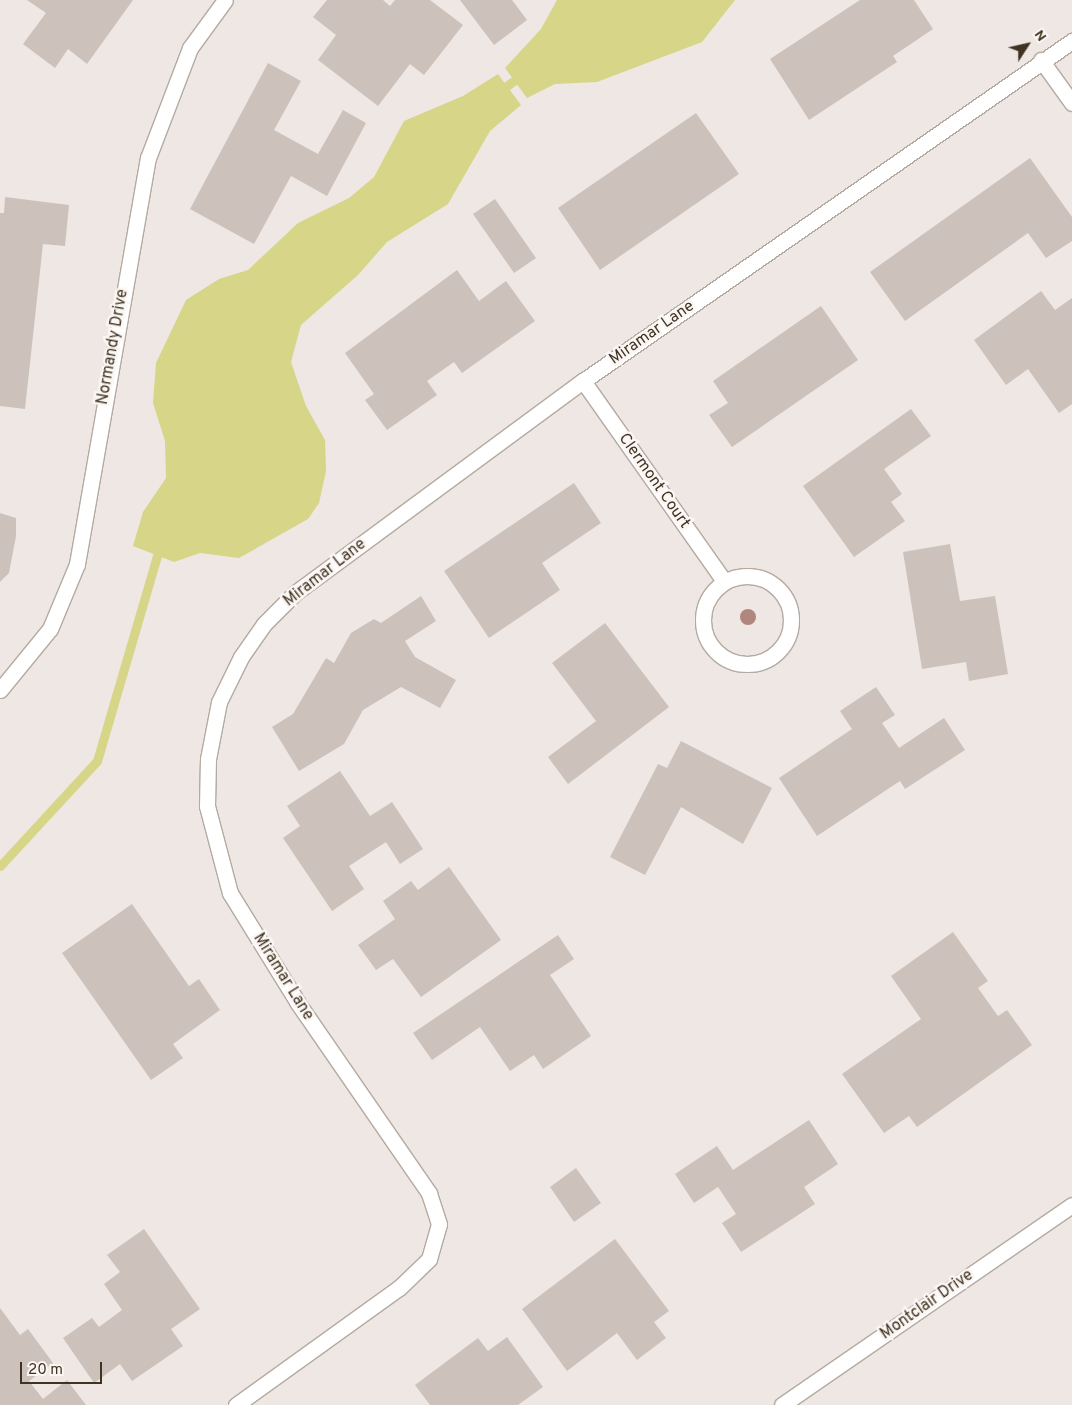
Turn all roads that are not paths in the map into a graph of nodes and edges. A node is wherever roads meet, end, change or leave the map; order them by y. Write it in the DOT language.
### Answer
graph roads {
  1 [pos="225,0"];
  2 [pos="1072,41"];
  3 [pos="1041,60"];
  4 [pos="1072,103"];
  5 [pos="583,381"];
  6 [pos="724,581"];
  7 [pos="0,690"];
  8 [pos="1072,1205"];
  9 [pos="236,1405"];
  10 [pos="782,1405"];
  1 -- 7 [label="street, Normandy Drive"];
  2 -- 3 [label="street, Miramar Lane"];
  3 -- 4 [label="street"];
  3 -- 5 [label="street, Miramar Lane"];
  5 -- 6 [label="street, Clermont Court"];
  5 -- 9 [label="street, Miramar Lane"];
  6 -- 6 [label="street"];
  8 -- 10 [label="street, Montclair Drive"];
}
